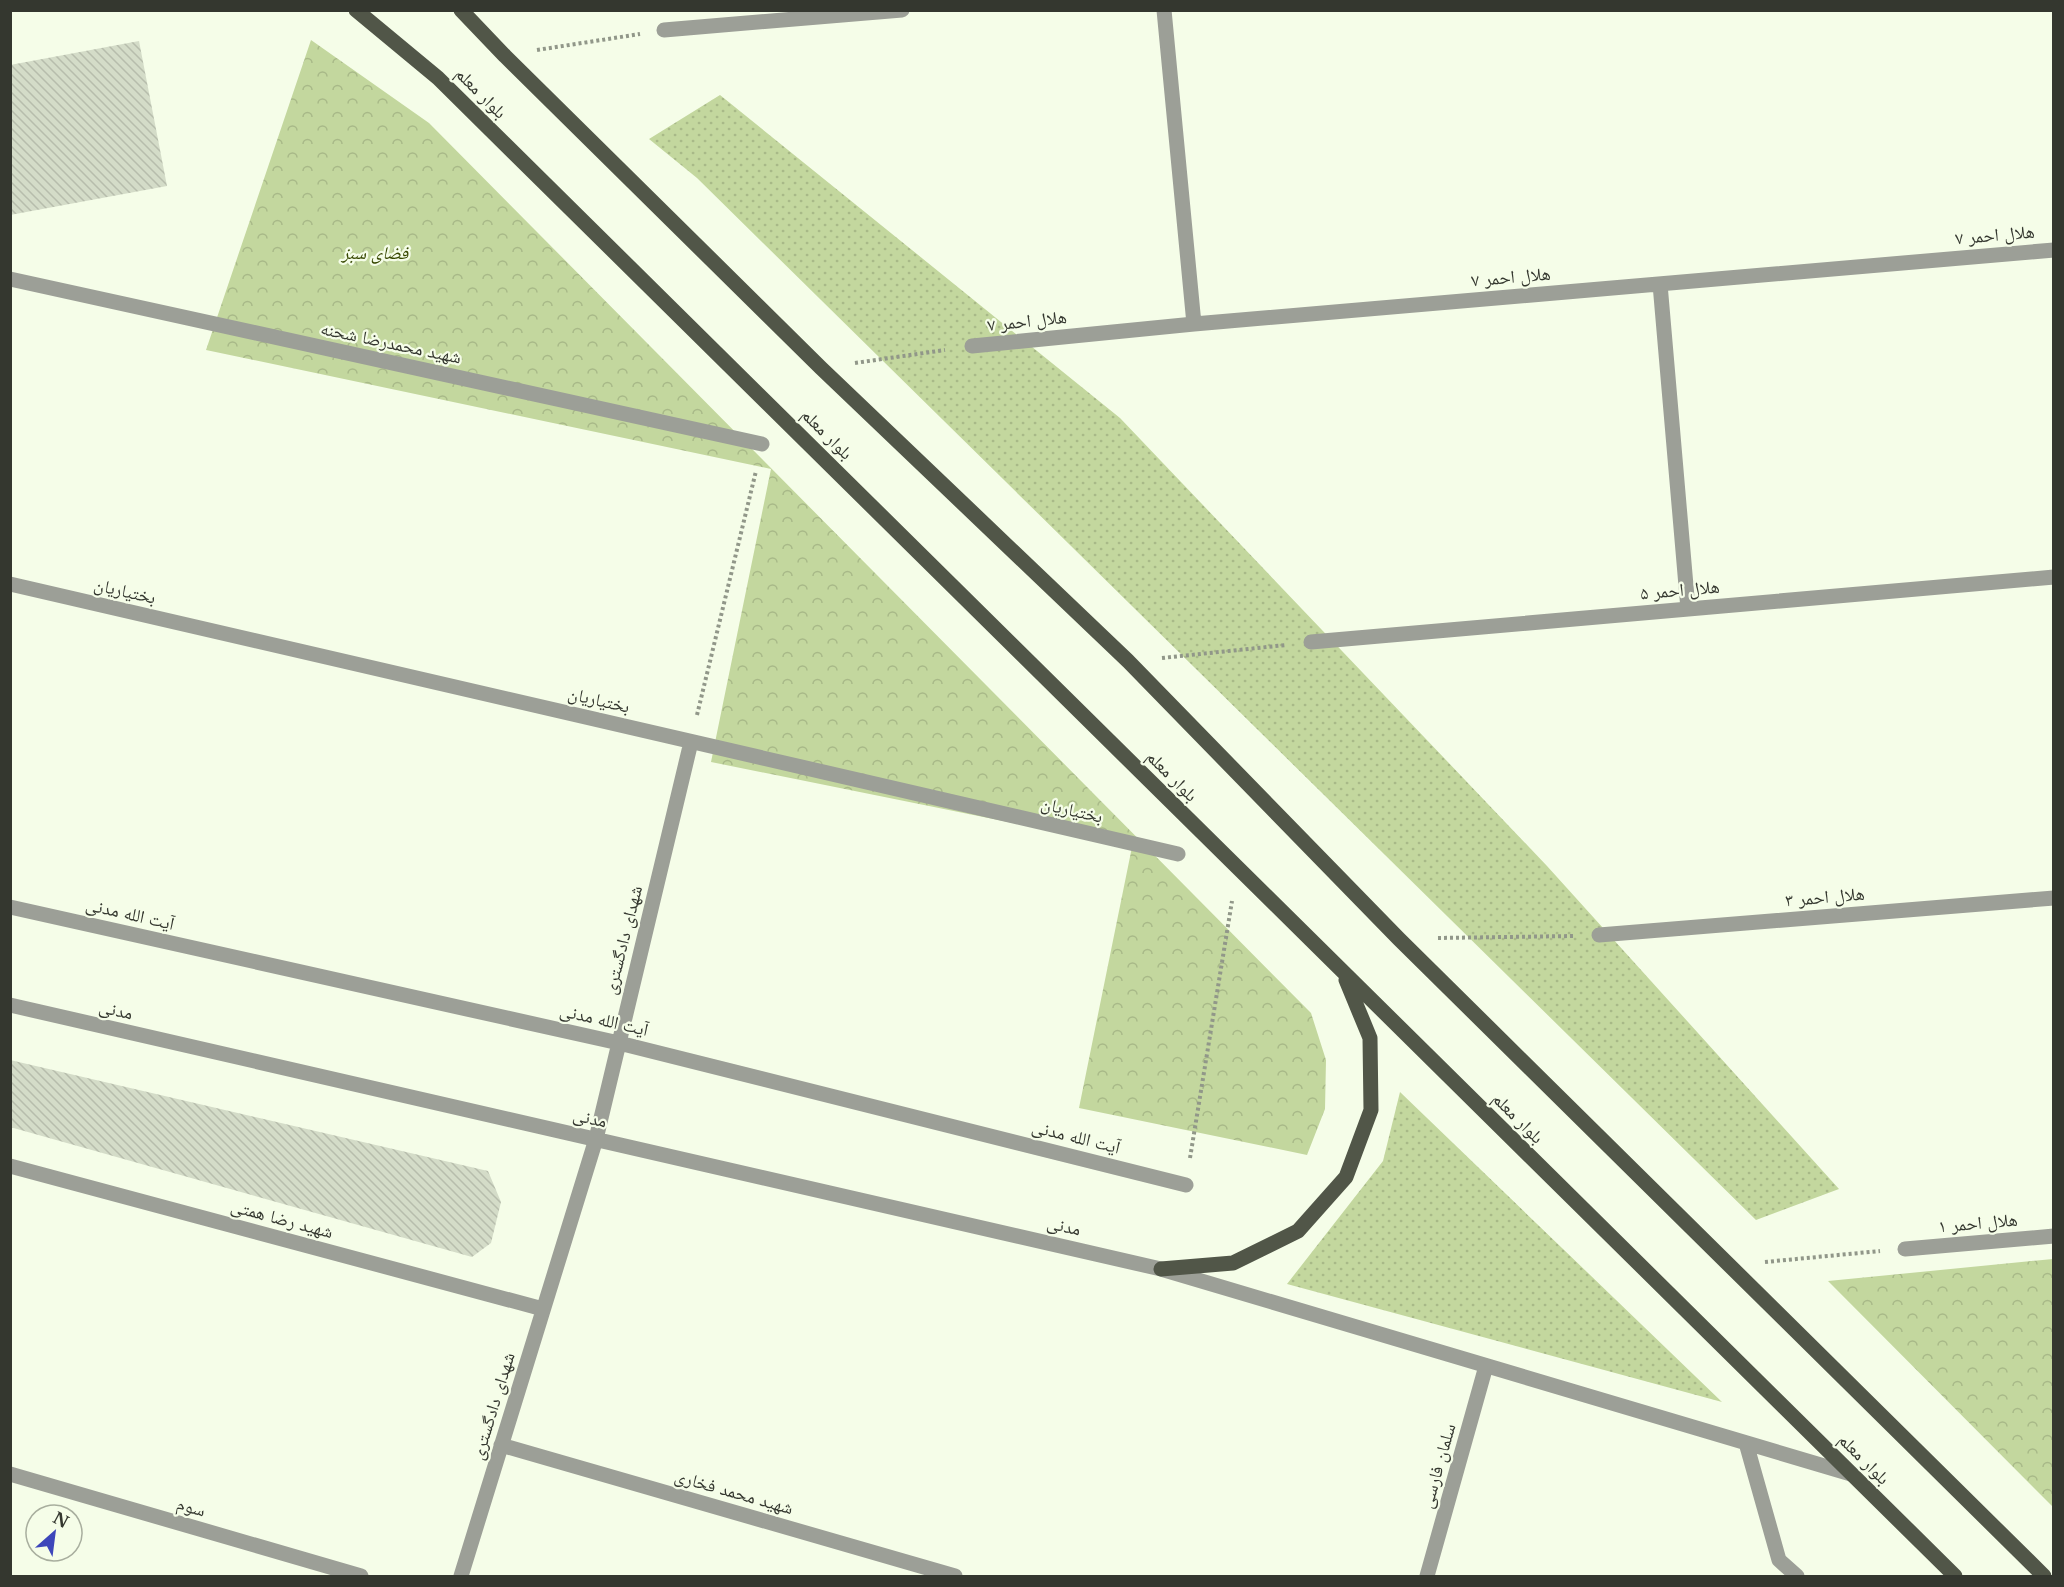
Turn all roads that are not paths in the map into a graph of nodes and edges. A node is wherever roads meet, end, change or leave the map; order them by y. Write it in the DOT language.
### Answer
graph roads {
  1 [pos="356,10"];
  2 [pos="461,10"];
  3 [pos="902,10"];
  4 [pos="1164,10"];
  5 [pos="808,14"];
  6 [pos="664,30"];
  7 [pos="2054,250"];
  8 [pos="10,279"];
  9 [pos="1660,284"];
  10 [pos="1194,324"];
  11 [pos="972,346"];
  12 [pos="762,444"];
  13 [pos="2054,577"];
  14 [pos="10,584"];
  15 [pos="1689,609"];
  16 [pos="1311,642"];
  17 [pos="691,742"];
  18 [pos="1178,854"];
  19 [pos="2054,898"];
  20 [pos="10,907"];
  21 [pos="1599,935"];
  22 [pos="1342,971"];
  23 [pos="10,1005"];
  24 [pos="619,1043"];
  25 [pos="596,1139"];
  26 [pos="10,1166"];
  27 [pos="1186,1185"];
  28 [pos="2054,1236"];
  29 [pos="1905,1249"];
  30 [pos="1161,1269"];
  31 [pos="543,1309"];
  32 [pos="1486,1366"];
  33 [pos="1746,1443"];
  34 [pos="501,1445"];
  35 [pos="10,1474"];
  36 [pos="1851,1474"];
  37 [pos="361,1576"];
  38 [pos="461,1576"];
  39 [pos="955,1576"];
  40 [pos="1427,1576"];
  41 [pos="1797,1576"];
  42 [pos="1955,1576"];
  43 [pos="2044,1576"];
  1 -- 22 [label="main road, بلوار معلم"];
  2 -- 43 [label="main road"];
  3 -- 5 [label="street"];
  4 -- 10 [label="street"];
  5 -- 6 [label="street"];
  7 -- 9 [label="street, هلال احمر ۷"];
  8 -- 12 [label="street, شهید محمدرضا شحنه"];
  9 -- 10 [label="street, هلال احمر ۷"];
  9 -- 15 [label="street"];
  10 -- 11 [label="street, هلال احمر ۷"];
  13 -- 15 [label="street, هلال احمر ۵"];
  14 -- 17 [label="street, بختیاریان"];
  15 -- 16 [label="street, هلال احمر ۵"];
  17 -- 18 [label="street, بختیاریان"];
  17 -- 24 [label="street, شهدای دادگستری"];
  19 -- 21 [label="street, هلال احمر ۳"];
  20 -- 24 [label="street, آیت الله مدنی"];
  22 -- 30 [label="main road"];
  22 -- 36 [label="main road, بلوار معلم"];
  23 -- 25 [label="street, مدنی"];
  24 -- 25 [label="street, شهدای دادگستری"];
  24 -- 27 [label="street, آیت الله مدنی"];
  25 -- 30 [label="street, مدنی"];
  25 -- 31 [label="street, شهدای دادگستری"];
  26 -- 31 [label="street, شهید رضا همتی"];
  28 -- 29 [label="street, هلال احمر ۱"];
  30 -- 32 [label="street, مدنی"];
  31 -- 34 [label="street, شهدای دادگستری"];
  32 -- 33 [label="street, مدنی"];
  32 -- 40 [label="street, سلمان فارسی"];
  33 -- 36 [label="street, مدنی"];
  33 -- 41 [label="street"];
  34 -- 38 [label="street, شهدای دادگستری"];
  34 -- 39 [label="street, شهید محمد فخاری"];
  35 -- 37 [label="street, سوم"];
  36 -- 42 [label="main road, بلوار معلم"];
}
